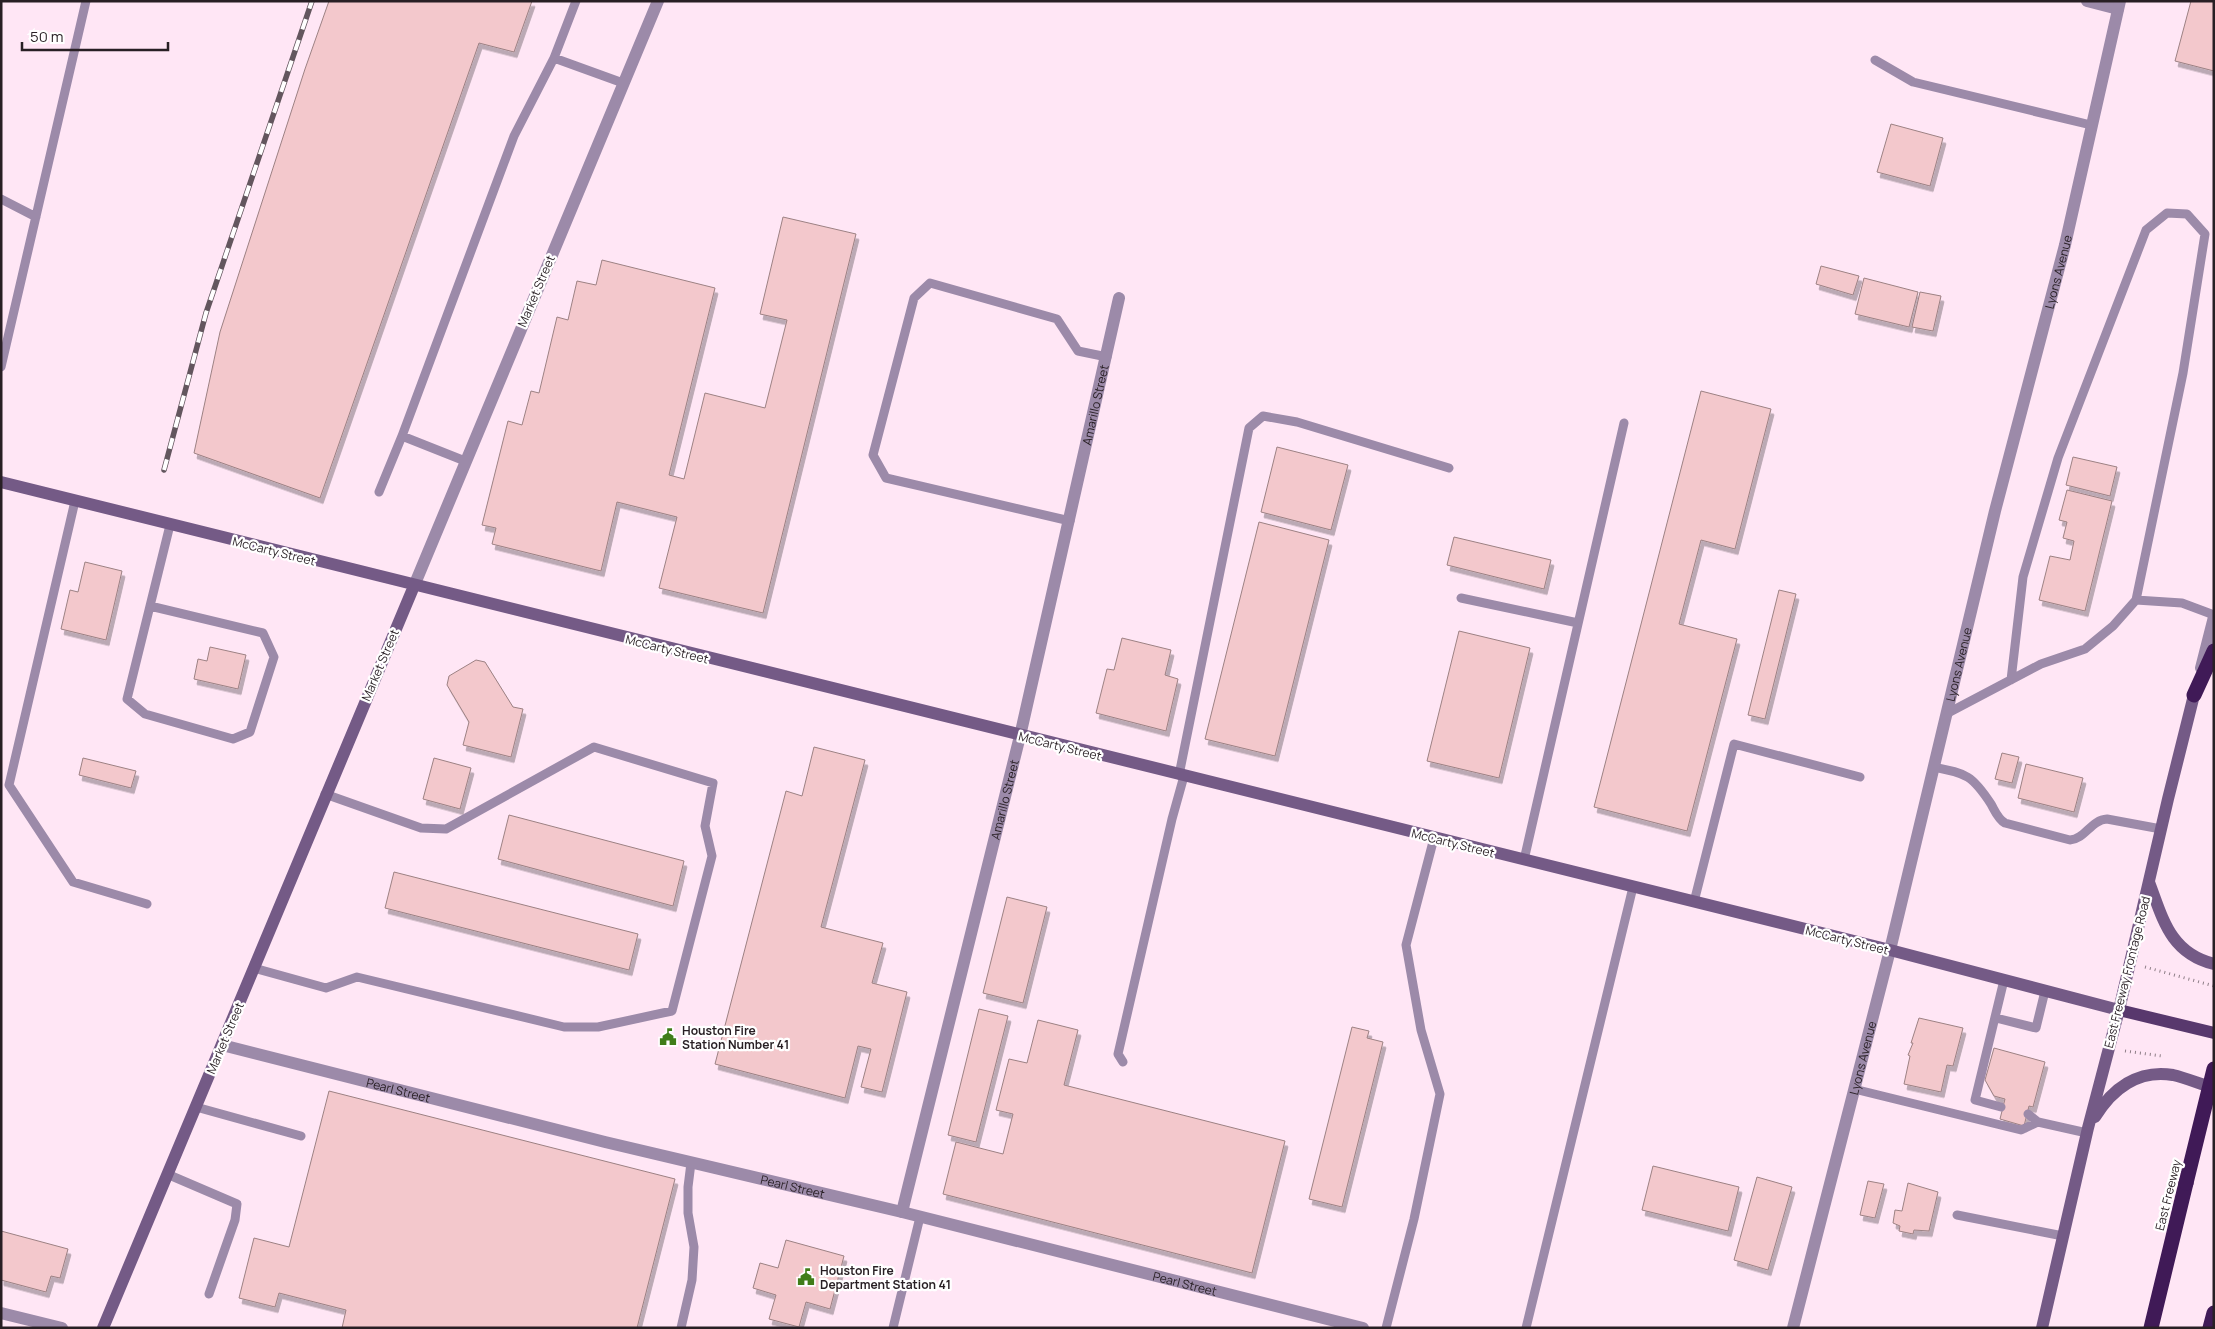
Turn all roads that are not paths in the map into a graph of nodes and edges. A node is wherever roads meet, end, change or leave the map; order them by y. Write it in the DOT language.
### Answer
graph roads {
  1 [pos="86,1"];
  2 [pos="576,1"];
  3 [pos="658,1"];
  4 [pos="2087,1"];
  5 [pos="2119,5"];
  6 [pos="554,58"];
  7 [pos="1875,60"];
  8 [pos="623,83"];
  9 [pos="2091,125"];
  10 [pos="1,199"];
  11 [pos="36,216"];
  12 [pos="1119,298"];
  13 [pos="1107,357"];
  14 [pos="1,367"];
  15 [pos="1624,423"];
  16 [pos="402,436"];
  17 [pos="465,461"];
  18 [pos="1449,468"];
  19 [pos="1,482"];
  20 [pos="379,492"];
  21 [pos="75,501"];
  22 [pos="1070,521"];
  23 [pos="170,524"];
  24 [pos="414,586"];
  25 [pos="1461,598"];
  26 [pos="2136,600"];
  27 [pos="150,606"];
  28 [pos="2214,616"];
  29 [pos="1578,623"];
  30 [pos="2214,651"];
  31 [pos="2010,680"];
  32 [pos="2194,696"];
  33 [pos="1946,714"];
  34 [pos="1020,736"];
  35 [pos="1934,767"];
  36 [pos="1182,776"];
  37 [pos="1860,777"];
  38 [pos="325,794"];
  39 [pos="2161,829"];
  40 [pos="1434,838"];
  41 [pos="1524,860"];
  42 [pos="2149,882"];
  43 [pos="1632,887"];
  44 [pos="1694,902"];
  45 [pos="147,904"];
  46 [pos="1890,950"];
  47 [pos="2214,964"];
  48 [pos="254,968"];
  49 [pos="2004,980"];
  50 [pos="2045,991"];
  51 [pos="2119,1010"];
  52 [pos="1996,1018"];
  53 [pos="2214,1033"];
  54 [pos="222,1045"];
  55 [pos="1123,1062"];
  56 [pos="2214,1069"];
  57 [pos="2214,1088"];
  58 [pos="1854,1089"];
  59 [pos="1975,1100"];
  60 [pos="196,1107"];
  61 [pos="2001,1107"];
  62 [pos="2028,1114"];
  63 [pos="1971,1118"];
  64 [pos="2038,1122"];
  65 [pos="2087,1131"];
  66 [pos="301,1136"];
  67 [pos="691,1163"];
  68 [pos="168,1174"];
  69 [pos="902,1212"];
  70 [pos="1957,1215"];
  71 [pos="920,1217"];
  72 [pos="2063,1236"];
  73 [pos="209,1294"];
  74 [pos="1,1313"];
  75 [pos="2214,1313"];
  76 [pos="62,1328"];
  77 [pos="103,1328"];
  78 [pos="681,1328"];
  79 [pos="893,1328"];
  80 [pos="1363,1328"];
  81 [pos="1386,1328"];
  82 [pos="1526,1328"];
  83 [pos="1793,1328"];
  84 [pos="2042,1328"];
  85 [pos="2151,1328"];
  86 [pos="2210,1328"];
  1 -- 11 [label="lane"];
  2 -- 6 [label="lane"];
  3 -- 8 [label="street, Market Street"];
  4 -- 5 [label="street"];
  5 -- 9 [label="street, Lyons Avenue"];
  6 -- 8 [label="lane"];
  6 -- 16 [label="lane"];
  7 -- 9 [label="lane"];
  8 -- 17 [label="street, Market Street"];
  9 -- 33 [label="street, Lyons Avenue"];
  10 -- 11 [label="lane"];
  11 -- 14 [label="lane"];
  12 -- 13 [label="street, Amarillo Street"];
  13 -- 22 [label="street, Amarillo Street"];
  13 -- 22 [label="lane"];
  15 -- 29 [label="lane"];
  16 -- 17 [label="lane"];
  16 -- 20 [label="lane"];
  17 -- 24 [label="street, Market Street"];
  18 -- 36 [label="lane"];
  19 -- 21 [label="main road, McCarty Street"];
  21 -- 23 [label="main road, McCarty Street"];
  21 -- 45 [label="lane"];
  22 -- 34 [label="street, Amarillo Street"];
  23 -- 24 [label="main road, McCarty Street"];
  23 -- 27 [label="lane"];
  24 -- 34 [label="main road, McCarty Street"];
  24 -- 38 [label="main road, Market Street"];
  25 -- 29 [label="lane"];
  26 -- 28 [label="lane"];
  26 -- 31 [label="lane"];
  26 -- 31 [label="lane"];
  27 -- 27 [label="lane"];
  28 -- 32 [label="street, East Freeway Frontage Road"];
  29 -- 41 [label="lane"];
  30 -- 32 [label="highway"];
  31 -- 33 [label="lane"];
  32 -- 39 [label="main road, East Freeway Frontage Road"];
  33 -- 35 [label="street, Lyons Avenue"];
  34 -- 36 [label="main road, McCarty Street"];
  34 -- 69 [label="street, Amarillo Street"];
  35 -- 39 [label="lane"];
  35 -- 46 [label="street, Lyons Avenue"];
  36 -- 40 [label="main road, McCarty Street"];
  36 -- 55 [label="lane"];
  37 -- 44 [label="lane"];
  38 -- 48 [label="main road, Market Street"];
  38 -- 48 [label="lane"];
  39 -- 42 [label="main road, East Freeway Frontage Road"];
  40 -- 41 [label="main road, McCarty Street"];
  40 -- 81 [label="lane"];
  41 -- 43 [label="main road, McCarty Street"];
  42 -- 47 [label="main road"];
  42 -- 51 [label="main road, East Freeway Frontage Road"];
  43 -- 44 [label="main road, McCarty Street"];
  43 -- 82 [label="lane"];
  44 -- 46 [label="main road, McCarty Street"];
  46 -- 49 [label="main road, McCarty Street"];
  46 -- 58 [label="street, Lyons Avenue"];
  48 -- 54 [label="main road, Market Street"];
  49 -- 50 [label="main road, McCarty Street"];
  49 -- 52 [label="lane"];
  50 -- 51 [label="main road, McCarty Street"];
  50 -- 52 [label="lane"];
  51 -- 53 [label="main road"];
  51 -- 65 [label="main road, East Freeway Frontage Road"];
  52 -- 59 [label="lane"];
  54 -- 60 [label="main road, Market Street"];
  54 -- 67 [label="street, Pearl Street"];
  56 -- 85 [label="highway, East Freeway, bridge"];
  57 -- 65 [label="main road"];
  58 -- 63 [label="lane"];
  58 -- 83 [label="street, Lyons Avenue"];
  59 -- 61 [label="lane"];
  59 -- 63 [label="lane"];
  60 -- 66 [label="lane"];
  60 -- 68 [label="main road, Market Street"];
  62 -- 64 [label="lane"];
  63 -- 64 [label="lane"];
  64 -- 65 [label="lane"];
  65 -- 72 [label="main road, East Freeway Frontage Road"];
  67 -- 69 [label="street, Pearl Street"];
  67 -- 78 [label="lane"];
  68 -- 73 [label="lane"];
  68 -- 77 [label="main road, Market Street"];
  69 -- 71 [label="street, Pearl Street"];
  70 -- 72 [label="lane"];
  71 -- 79 [label="lane"];
  71 -- 80 [label="street, Pearl Street"];
  72 -- 84 [label="main road, East Freeway Frontage Road"];
  74 -- 76 [label="street"];
  75 -- 86 [label="highway"];
}
